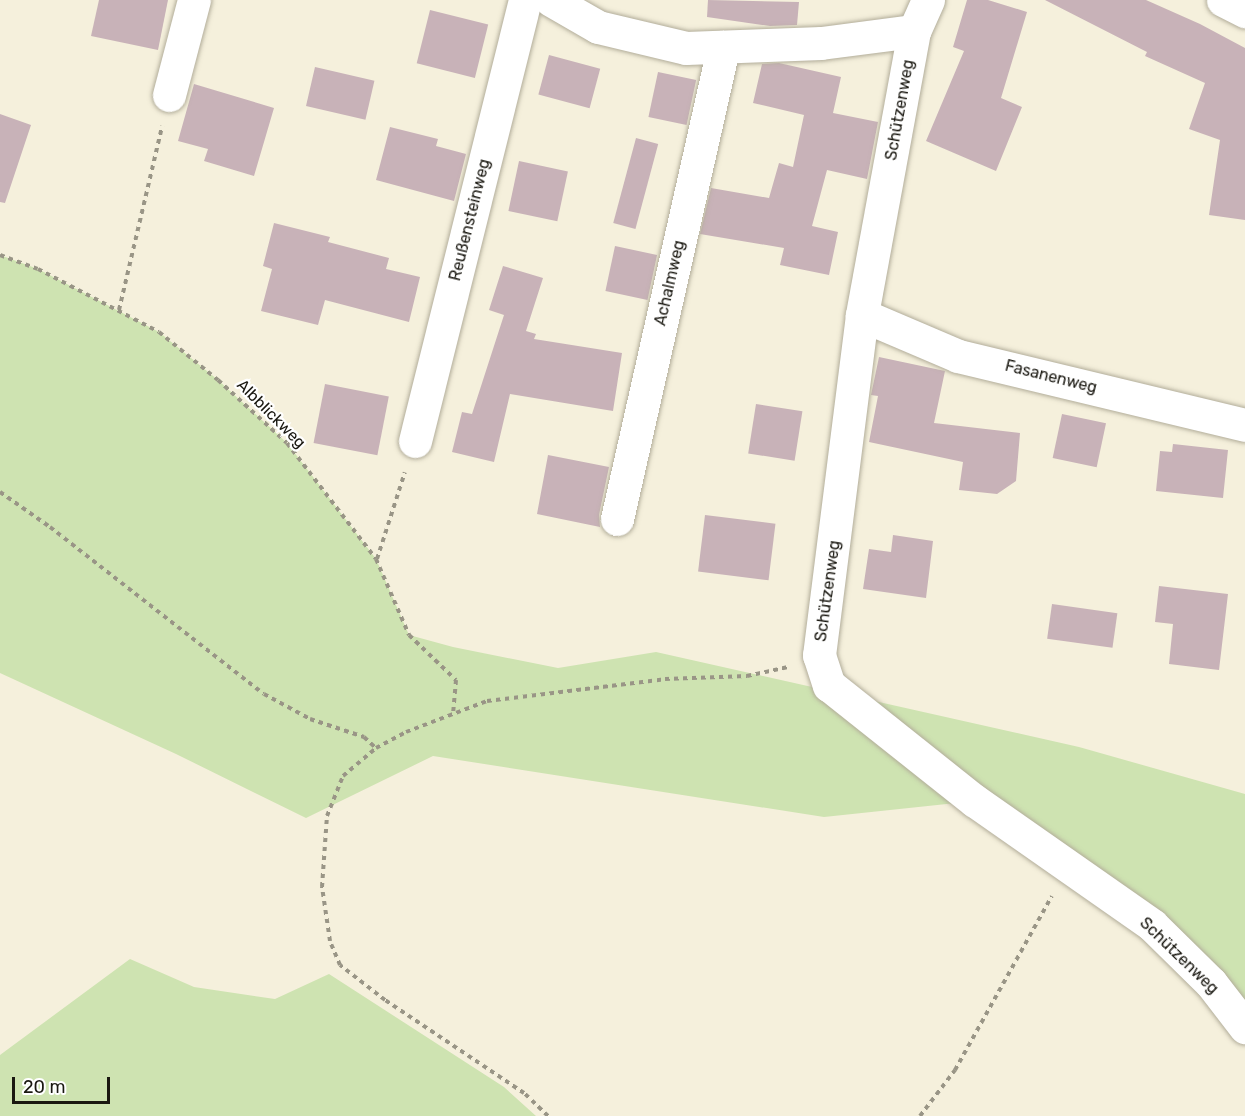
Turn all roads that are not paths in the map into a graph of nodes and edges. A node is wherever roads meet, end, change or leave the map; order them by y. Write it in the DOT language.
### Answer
graph roads {
  1 [pos="194,0"];
  2 [pos="525,0"];
  3 [pos="551,0"];
  4 [pos="928,0"];
  5 [pos="1223,0"];
  6 [pos="1245,11"];
  7 [pos="914,31"];
  8 [pos="723,47"];
  9 [pos="169,95"];
  10 [pos="862,315"];
  11 [pos="1245,425"];
  12 [pos="415,441"];
  13 [pos="617,519"];
  14 [pos="1245,1027"];
  1 -- 9 [label="street"];
  2 -- 12 [label="street, Reußensteinweg"];
  3 -- 8 [label="street"];
  4 -- 7 [label="street, Schützenweg"];
  5 -- 6 [label="street"];
  7 -- 8 [label="street"];
  7 -- 10 [label="street, Schützenweg"];
  8 -- 13 [label="street, Achalmweg"];
  10 -- 11 [label="street, Fasanenweg"];
  10 -- 14 [label="street, Schützenweg"];
}
